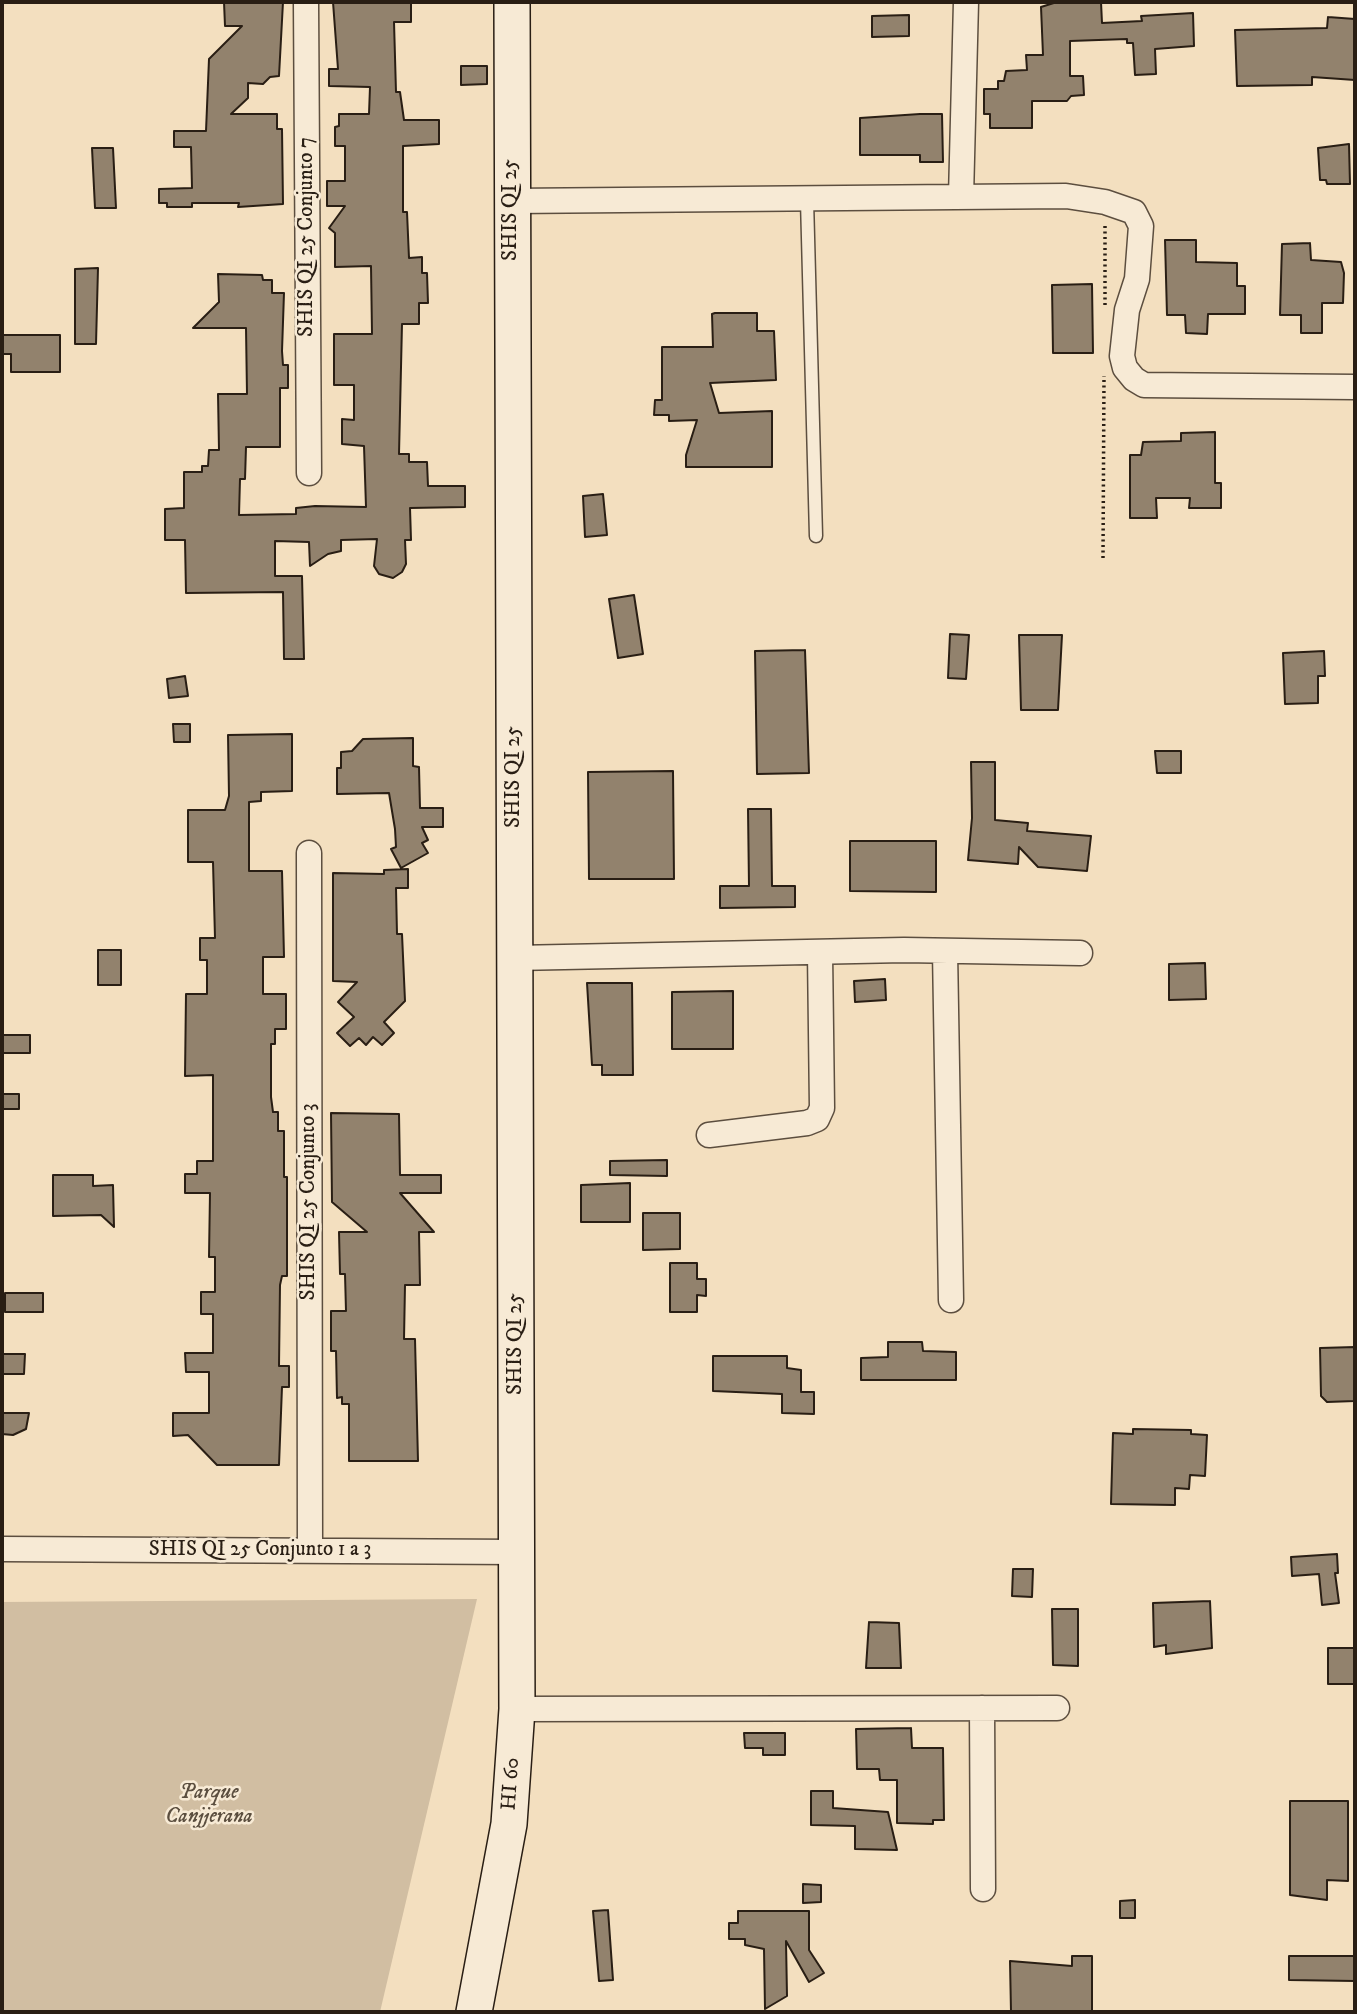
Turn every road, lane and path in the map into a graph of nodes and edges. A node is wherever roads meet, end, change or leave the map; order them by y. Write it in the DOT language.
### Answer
graph roads {
  1 [pos="306,2"];
  2 [pos="512,2"];
  3 [pos="966,2"];
  4 [pos="961,197"];
  5 [pos="807,200"];
  6 [pos="512,201"];
  7 [pos="1355,387"];
  8 [pos="309,473"];
  9 [pos="816,536"];
  10 [pos="309,853"];
  11 [pos="945,951"];
  12 [pos="820,953"];
  13 [pos="1080,953"];
  14 [pos="515,958"];
  15 [pos="709,1135"];
  16 [pos="951,1300"];
  17 [pos="2,1549"];
  18 [pos="310,1551"];
  19 [pos="518,1552"];
  20 [pos="982,1708"];
  21 [pos="1058,1708"];
  22 [pos="517,1709"];
  23 [pos="983,1889"];
  24 [pos="474,2012"];
  1 -- 8 [label="street, SHIS QI 25 Conjunto 7"];
  2 -- 6 [label="street, SHIS QI 25"];
  3 -- 4 [label="street"];
  4 -- 5 [label="street"];
  4 -- 7 [label="street"];
  5 -- 6 [label="street"];
  5 -- 9 [label="lane"];
  6 -- 14 [label="street, SHIS QI 25"];
  10 -- 18 [label="street, SHIS QI 25 Conjunto 3"];
  11 -- 12 [label="street"];
  11 -- 13 [label="street"];
  11 -- 16 [label="street"];
  12 -- 14 [label="street"];
  12 -- 15 [label="street"];
  14 -- 19 [label="street, SHIS QI 25"];
  17 -- 18 [label="street, SHIS QI 25 Conjunto 1 a 3"];
  18 -- 19 [label="street, SHIS QI 25 Conjunto 1 a 3"];
  19 -- 22 [label="street, HI 60"];
  20 -- 21 [label="street"];
  20 -- 22 [label="street"];
  20 -- 23 [label="street"];
  22 -- 24 [label="street, HI 60"];
}
